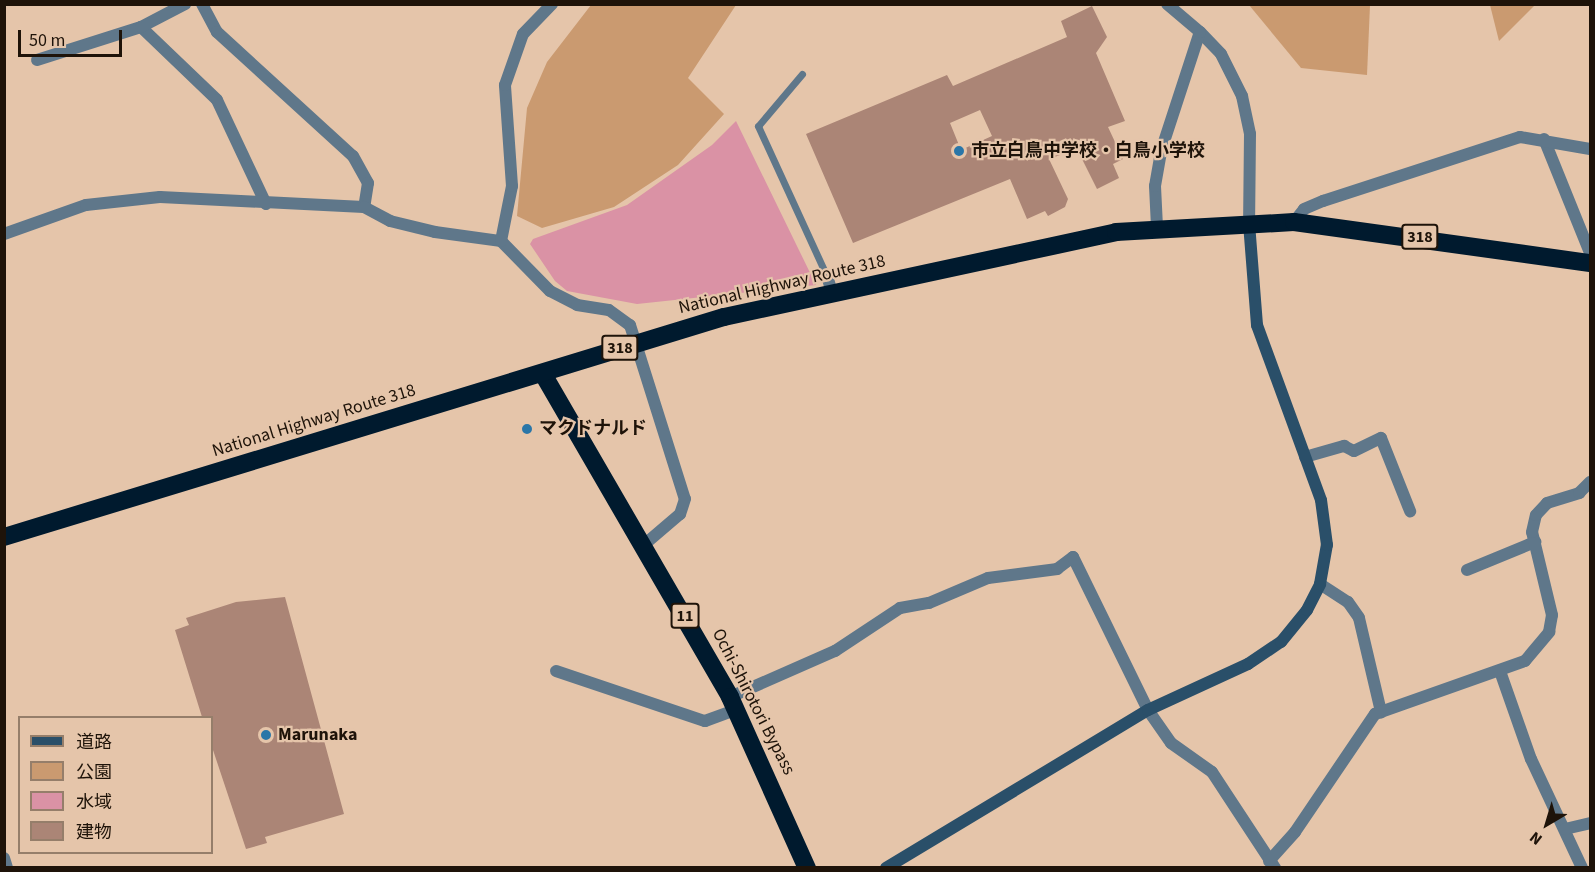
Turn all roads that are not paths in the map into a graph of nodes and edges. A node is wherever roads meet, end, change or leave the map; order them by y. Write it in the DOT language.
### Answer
graph roads {
  1 [pos="185,4"];
  2 [pos="202,4"];
  3 [pos="552,4"];
  4 [pos="1167,4"];
  5 [pos="141,27"];
  6 [pos="1200,32"];
  7 [pos="37,60"];
  8 [pos="802,74"];
  9 [pos="1544,139"];
  10 [pos="1590,149"];
  11 [pos="266,204"];
  12 [pos="364,207"];
  13 [pos="1294,222"];
  14 [pos="1249,223"];
  15 [pos="1157,227"];
  16 [pos="4,234"];
  17 [pos="501,241"];
  18 [pos="1590,253"];
  19 [pos="1590,264"];
  20 [pos="830,286"];
  21 [pos="634,344"];
  22 [pos="543,374"];
  23 [pos="1305,456"];
  24 [pos="1590,482"];
  25 [pos="1410,511"];
  26 [pos="4,537"];
  27 [pos="1535,542"];
  28 [pos="645,543"];
  29 [pos="1467,570"];
  30 [pos="1320,584"];
  31 [pos="556,671"];
  32 [pos="1501,674"];
  33 [pos="733,703"];
  34 [pos="1148,710"];
  35 [pos="1381,712"];
  36 [pos="1590,823"];
  37 [pos="1565,830"];
  38 [pos="4,858"];
  39 [pos="1272,864"];
  40 [pos="8,867"];
  41 [pos="807,867"];
  42 [pos="886,867"];
  43 [pos="1582,867"];
  1 -- 5 [label="street"];
  2 -- 12 [label="street"];
  3 -- 17 [label="street"];
  4 -- 6 [label="street"];
  5 -- 7 [label="street"];
  5 -- 11 [label="street"];
  6 -- 14 [label="street"];
  6 -- 15 [label="street"];
  8 -- 20 [label="lane"];
  9 -- 10 [label="street"];
  9 -- 13 [label="street"];
  9 -- 18 [label="street"];
  11 -- 12 [label="street"];
  11 -- 16 [label="street"];
  12 -- 17 [label="street"];
  13 -- 14 [label="highway, National Highway Route 318 / 318"];
  13 -- 19 [label="highway, National Highway Route 318 / 318"];
  14 -- 15 [label="highway, National Highway Route 318 / 318"];
  14 -- 23 [label="street"];
  15 -- 20 [label="highway, National Highway Route 318 / 318"];
  17 -- 21 [label="street"];
  20 -- 21 [label="highway, National Highway Route 318 / 318"];
  21 -- 22 [label="highway, National Highway Route 318 / 318"];
  21 -- 28 [label="street"];
  22 -- 26 [label="highway, National Highway Route 318 / 318"];
  22 -- 28 [label="highway, Ochi-Shirotori Bypass / 11"];
  23 -- 25 [label="street"];
  23 -- 30 [label="street"];
  24 -- 27 [label="street"];
  27 -- 29 [label="street"];
  27 -- 32 [label="street"];
  28 -- 33 [label="highway, Ochi-Shirotori Bypass / 11"];
  30 -- 34 [label="street"];
  30 -- 35 [label="street"];
  31 -- 33 [label="street"];
  32 -- 35 [label="street"];
  32 -- 37 [label="street"];
  33 -- 34 [label="street"];
  33 -- 41 [label="highway, Ochi-Shirotori Bypass / 11"];
  34 -- 39 [label="street"];
  34 -- 42 [label="street"];
  35 -- 39 [label="street"];
  36 -- 37 [label="street"];
  37 -- 43 [label="street"];
  38 -- 40 [label="street"];
}
